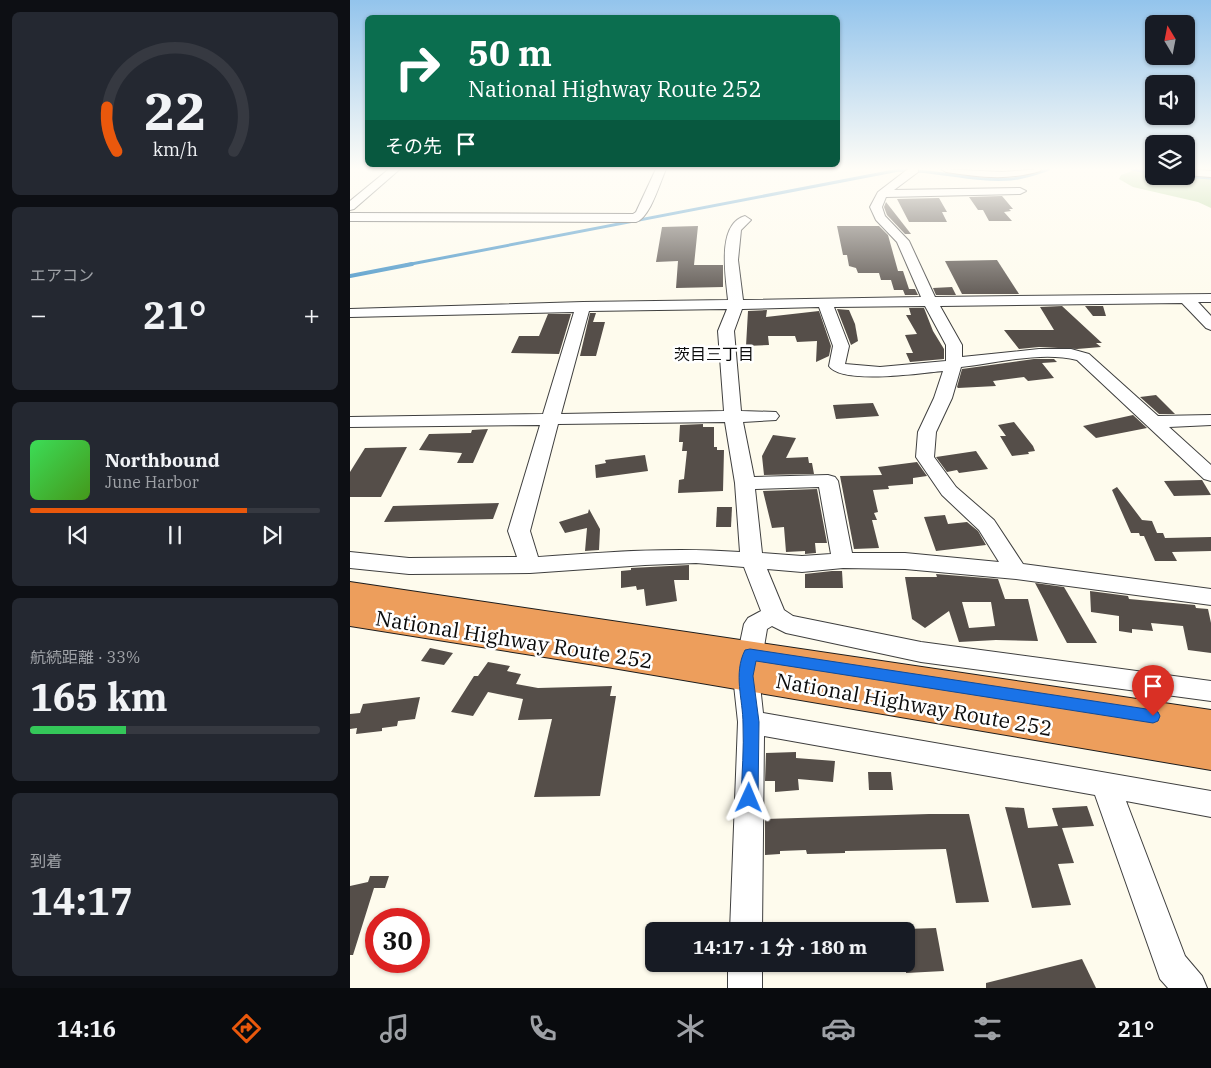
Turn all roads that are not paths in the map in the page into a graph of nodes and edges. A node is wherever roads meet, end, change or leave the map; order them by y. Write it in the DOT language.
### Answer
graph roads {
  1 [pos="640,215"];
  2 [pos="879,215"];
  3 [pos="350,217"];
  4 [pos="745,220"];
  5 [pos="1186,298"];
  6 [pos="1211,298"];
  7 [pos="931,302"];
  8 [pos="825,304"];
  9 [pos="736,305"];
  10 [pos="583,306"];
  11 [pos="350,313"];
  12 [pos="1211,325"];
  13 [pos="954,364"];
  14 [pos="733,416"];
  15 [pos="770,416"];
  16 [pos="550,420"];
  17 [pos="1211,420"];
  18 [pos="350,422"];
  19 [pos="1154,422"];
  20 [pos="1211,475"];
  21 [pos="745,483"];
  22 [pos="350,560"];
  23 [pos="752,560"];
  24 [pos="843,560"];
  25 [pos="530,565"];
  26 [pos="1016,571"];
  27 [pos="350,593"];
  28 [pos="1211,597"];
  29 [pos="350,614"];
  30 [pos="774,615"];
  31 [pos="748,665"];
  32 [pos="1211,691"];
  33 [pos="960,713"];
  34 [pos="751,722"];
  35 [pos="1211,726"];
  36 [pos="1211,753"];
  37 [pos="1211,766"];
  38 [pos="1105,784"];
  39 [pos="1211,804"];
  40 [pos="746,922"];
  41 [pos="745,972"];
  42 [pos="745,988"];
  43 [pos="1190,988"];
  1 -- 3 [label="street"];
  2 -- 7 [label="street"];
  4 -- 9 [label="street"];
  5 -- 6 [label="street"];
  5 -- 7 [label="street"];
  5 -- 12 [label="street"];
  7 -- 8 [label="street"];
  7 -- 13 [label="street"];
  8 -- 9 [label="street"];
  8 -- 13 [label="street"];
  9 -- 10 [label="street"];
  9 -- 14 [label="street"];
  10 -- 11 [label="street"];
  10 -- 16 [label="street"];
  13 -- 19 [label="street"];
  13 -- 26 [label="street"];
  14 -- 15 [label="street"];
  14 -- 16 [label="street"];
  14 -- 21 [label="street"];
  16 -- 18 [label="street"];
  16 -- 25 [label="street"];
  17 -- 19 [label="street"];
  19 -- 20 [label="street"];
  21 -- 23 [label="street"];
  21 -- 24 [label="street"];
  22 -- 25 [label="street"];
  23 -- 24 [label="street"];
  23 -- 25 [label="street"];
  23 -- 30 [label="street"];
  24 -- 26 [label="street"];
  26 -- 28 [label="street"];
  27 -- 31 [label="highway, National Highway Route 252"];
  29 -- 31 [label="highway, National Highway Route 252"];
  30 -- 31 [label="street"];
  30 -- 32 [label="street"];
  31 -- 33 [label="highway, National Highway Route 252"];
  31 -- 34 [label="street"];
  31 -- 35 [label="highway, National Highway Route 252"];
  33 -- 36 [label="highway, National Highway Route 252"];
  33 -- 37 [label="highway"];
  34 -- 38 [label="street"];
  34 -- 40 [label="street"];
  38 -- 39 [label="street"];
  38 -- 43 [label="street"];
  41 -- 42 [label="street"];
}
